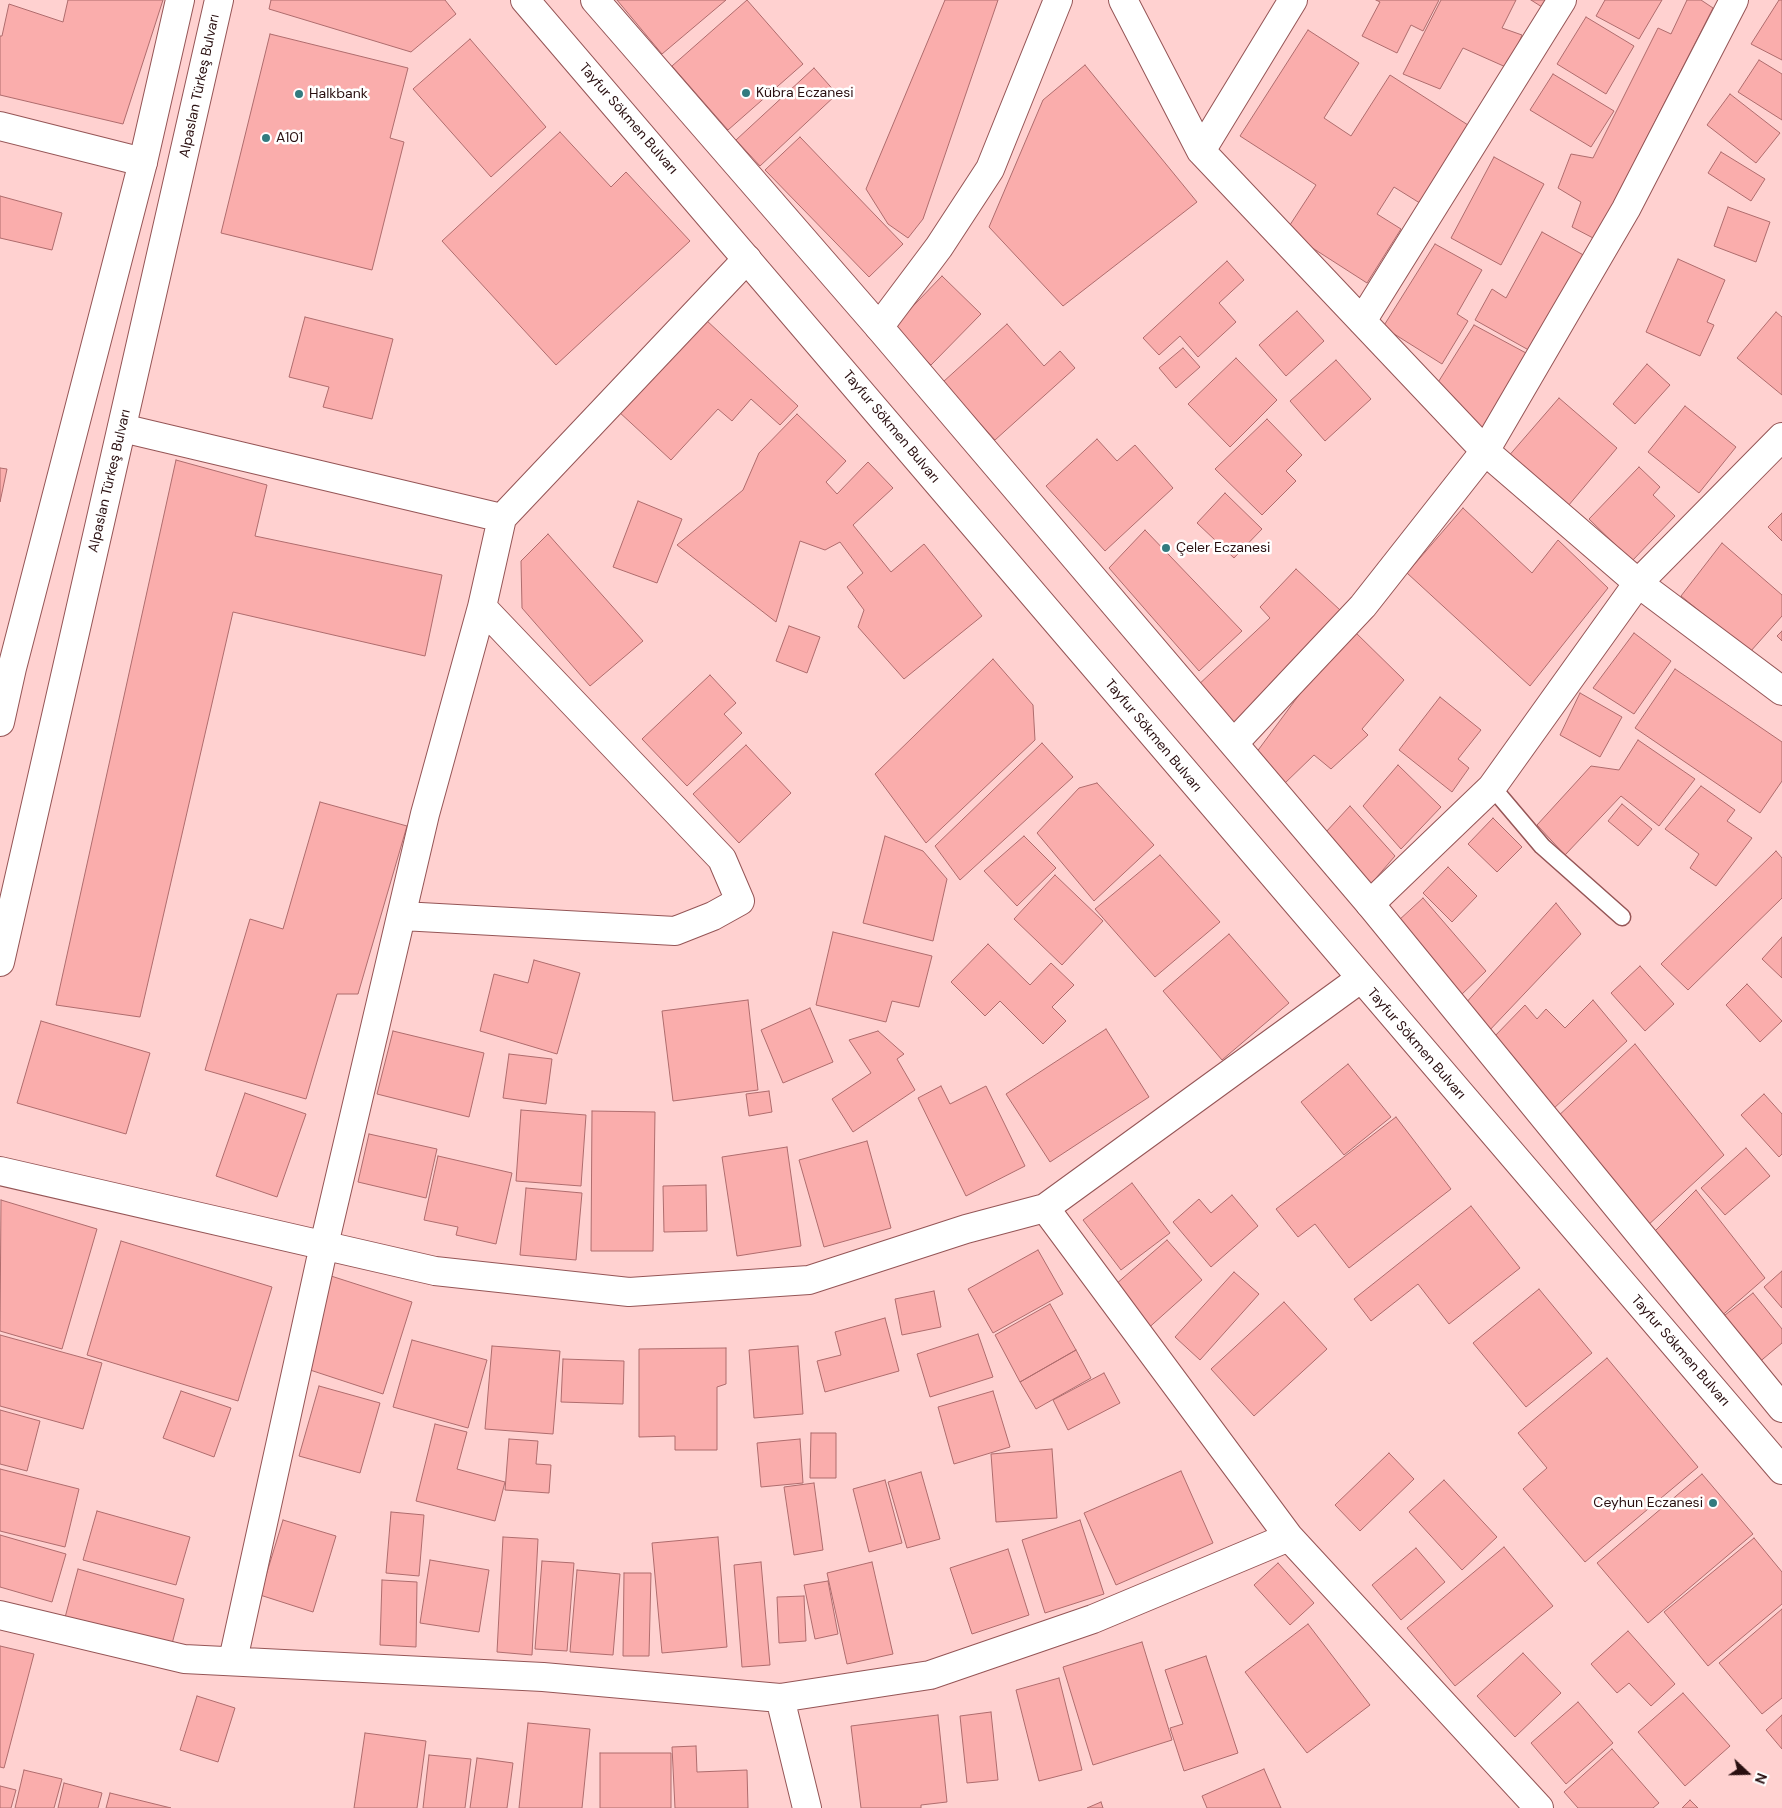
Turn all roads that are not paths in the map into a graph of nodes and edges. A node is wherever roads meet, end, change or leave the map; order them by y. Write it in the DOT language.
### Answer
graph roads {
  1 [pos="180,0"];
  2 [pos="218,0"];
  3 [pos="525,0"];
  4 [pos="595,0"];
  5 [pos="1058,0"];
  6 [pos="1123,0"];
  7 [pos="1293,0"];
  8 [pos="1562,0"];
  9 [pos="1734,0"];
  10 [pos="0,126"];
  11 [pos="1201,151"];
  12 [pos="143,162"];
  13 [pos="747,259"];
  14 [pos="1362,321"];
  15 [pos="879,327"];
  16 [pos="122,428"];
  17 [pos="1782,437"];
  18 [pos="1485,451"];
  19 [pos="502,518"];
  20 [pos="1638,582"];
  21 [pos="482,606"];
  22 [pos="6,666"];
  23 [pos="1782,691"];
  24 [pos="0,722"];
  25 [pos="1234,743"];
  26 [pos="1492,787"];
  27 [pos="1370,904"];
  28 [pos="402,916"];
  29 [pos="1622,917"];
  30 [pos="0,962"];
  31 [pos="1360,979"];
  32 [pos="0,1171"];
  33 [pos="1045,1208"];
  34 [pos="324,1245"];
  35 [pos="1782,1408"];
  36 [pos="1782,1470"];
  37 [pos="1289,1537"];
  38 [pos="0,1615"];
  39 [pos="233,1660"];
  40 [pos="780,1698"];
  41 [pos="807,1808"];
  42 [pos="1539,1808"];
  1 -- 12 [label="street"];
  2 -- 16 [label="street, Alpaslan Türkeş Bulvarı"];
  3 -- 13 [label="street, Tayfur Sökmen Bulvarı"];
  4 -- 15 [label="street"];
  5 -- 15 [label="street"];
  6 -- 11 [label="street"];
  7 -- 11 [label="street"];
  8 -- 14 [label="street"];
  9 -- 18 [label="street"];
  10 -- 12 [label="street"];
  11 -- 14 [label="street"];
  12 -- 22 [label="street"];
  13 -- 19 [label="street"];
  13 -- 31 [label="street, Tayfur Sökmen Bulvarı"];
  14 -- 18 [label="street"];
  15 -- 25 [label="street"];
  16 -- 19 [label="street"];
  16 -- 30 [label="street, Alpaslan Türkeş Bulvarı"];
  17 -- 20 [label="street"];
  18 -- 20 [label="street"];
  18 -- 25 [label="street"];
  19 -- 21 [label="street"];
  20 -- 23 [label="street"];
  20 -- 26 [label="street"];
  21 -- 28 [label="street"];
  21 -- 28 [label="street"];
  22 -- 24 [label="street"];
  25 -- 27 [label="street"];
  26 -- 27 [label="street"];
  26 -- 29 [label="lane"];
  27 -- 35 [label="street"];
  28 -- 34 [label="street"];
  31 -- 33 [label="street"];
  31 -- 36 [label="street, Tayfur Sökmen Bulvarı"];
  32 -- 34 [label="street"];
  33 -- 34 [label="street"];
  33 -- 37 [label="street"];
  34 -- 39 [label="street"];
  37 -- 40 [label="street"];
  37 -- 42 [label="street"];
  38 -- 39 [label="street"];
  39 -- 40 [label="street"];
  40 -- 41 [label="street"];
}
